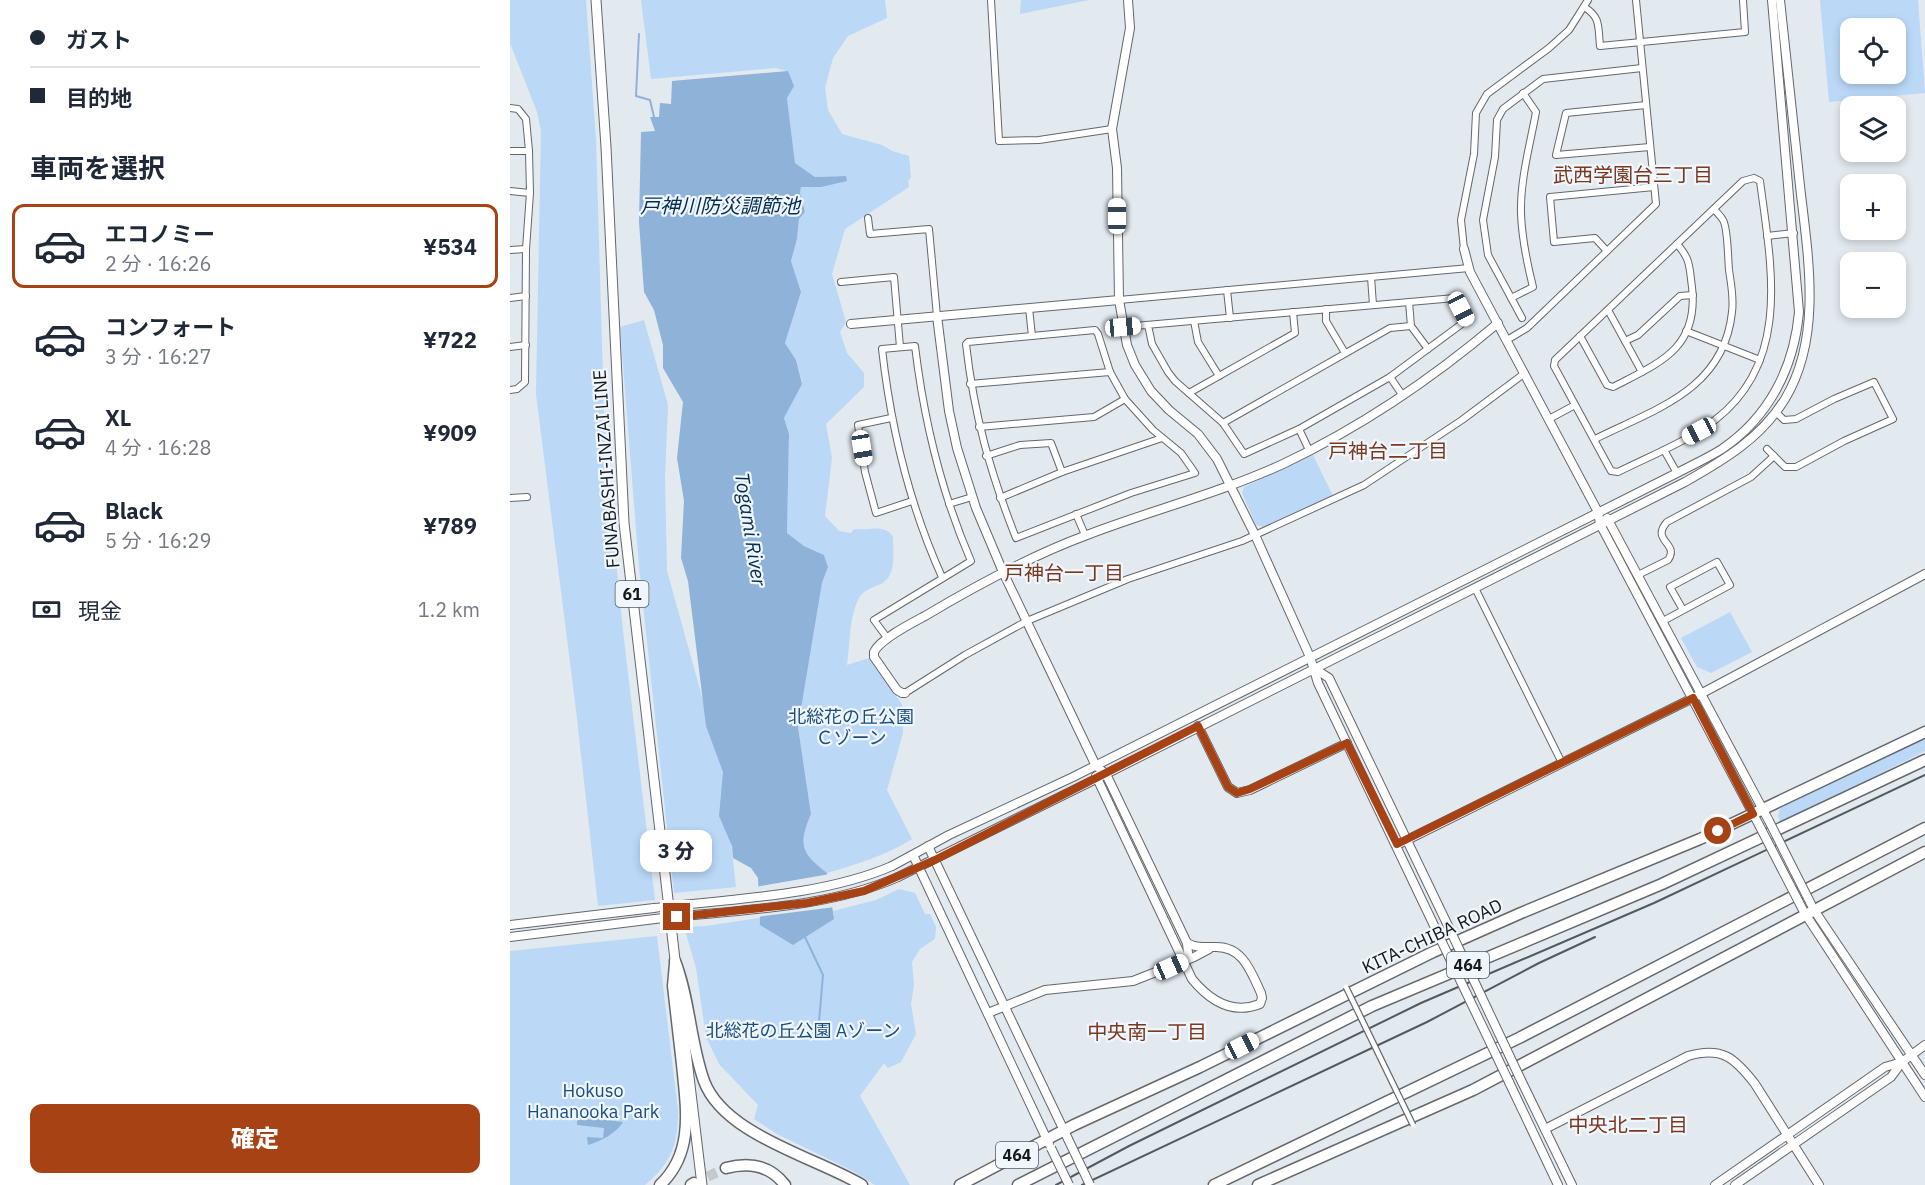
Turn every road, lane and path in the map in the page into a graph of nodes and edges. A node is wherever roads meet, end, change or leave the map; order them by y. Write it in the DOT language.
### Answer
graph roads {
  1 [pos="596,0"];
  2 [pos="991,0"];
  3 [pos="1128,0"];
  4 [pos="1588,0"];
  5 [pos="1636,0"];
  6 [pos="1743,0"];
  7 [pos="1772,0"];
  8 [pos="1780,0"];
  9 [pos="1584,7"];
  10 [pos="1640,42"];
  11 [pos="1642,68"];
  12 [pos="1523,93"];
  13 [pos="1646,105"];
  14 [pos="510,108"];
  15 [pos="1112,129"];
  16 [pos="1650,147"];
  17 [pos="510,151"];
  18 [pos="529,151"];
  19 [pos="1654,187"];
  20 [pos="510,191"];
  21 [pos="530,193"];
  22 [pos="1714,209"];
  23 [pos="868,218"];
  24 [pos="1794,233"];
  25 [pos="1767,236"];
  26 [pos="1677,244"];
  27 [pos="526,249"];
  28 [pos="1464,249"];
  29 [pos="510,250"];
  30 [pos="1607,251"];
  31 [pos="1469,268"];
  32 [pos="1371,277"];
  33 [pos="841,282"];
  34 [pos="1227,290"];
  35 [pos="1693,295"];
  36 [pos="526,296"];
  37 [pos="510,297"];
  38 [pos="1511,298"];
  39 [pos="1119,300"];
  40 [pos="1409,302"];
  41 [pos="1373,305"];
  42 [pos="1029,308"];
  43 [pos="1326,309"];
  44 [pos="1608,310"];
  45 [pos="1293,312"];
  46 [pos="937,316"];
  47 [pos="1230,318"];
  48 [pos="1522,318"];
  49 [pos="898,320"];
  50 [pos="1194,321"];
  51 [pos="1498,323"];
  52 [pos="851,324"];
  53 [pos="1148,325"];
  54 [pos="1411,326"];
  55 [pos="1123,327"];
  56 [pos="1686,331"];
  57 [pos="1032,336"];
  58 [pos="1580,336"];
  59 [pos="1507,340"];
  60 [pos="1625,341"];
  61 [pos="526,345"];
  62 [pos="1724,346"];
  63 [pos="510,347"];
  64 [pos="900,347"];
  65 [pos="1428,350"];
  66 [pos="1345,353"];
  67 [pos="1760,360"];
  68 [pos="1110,372"];
  69 [pos="1642,372"];
  70 [pos="1525,373"];
  71 [pos="1219,376"];
  72 [pos="1390,377"];
  73 [pos="970,384"];
  74 [pos="510,390"];
  75 [pos="1189,393"];
  76 [pos="1403,396"];
  77 [pos="1125,399"];
  78 [pos="1575,405"];
  79 [pos="1776,412"];
  80 [pos="891,418"];
  81 [pos="1549,419"];
  82 [pos="1223,423"];
  83 [pos="979,427"];
  84 [pos="1299,429"];
  85 [pos="1162,438"];
  86 [pos="1594,439"];
  87 [pos="1767,449"];
  88 [pos="1309,450"];
  89 [pos="1664,450"];
  90 [pos="986,456"];
  91 [pos="1774,456"];
  92 [pos="1062,472"];
  93 [pos="1677,473"];
  94 [pos="1231,485"];
  95 [pos="527,497"];
  96 [pos="972,497"];
  97 [pos="510,498"];
  98 [pos="1000,498"];
  99 [pos="912,501"];
  100 [pos="949,504"];
  101 [pos="1598,512"];
  102 [pos="1076,514"];
  103 [pos="1609,519"];
  104 [pos="1600,524"];
  105 [pos="1254,535"];
  106 [pos="1085,536"];
  107 [pos="1003,572"];
  108 [pos="1925,574"];
  109 [pos="1638,575"];
  110 [pos="942,577"];
  111 [pos="1475,588"];
  112 [pos="1683,610"];
  113 [pos="1027,621"];
  114 [pos="1663,621"];
  115 [pos="888,639"];
  116 [pos="1310,657"];
  117 [pos="1315,669"];
  118 [pos="905,693"];
  119 [pos="1701,693"];
  120 [pos="1693,698"];
  121 [pos="1198,726"];
  122 [pos="1925,732"];
  123 [pos="1347,743"];
  124 [pos="1925,760"];
  125 [pos="1562,763"];
  126 [pos="1096,766"];
  127 [pos="1106,774"];
  128 [pos="1096,779"];
  129 [pos="1758,812"];
  130 [pos="1925,828"];
  131 [pos="1406,840"];
  132 [pos="1397,844"];
  133 [pos="928,846"];
  134 [pos="1925,852"];
  135 [pos="913,855"];
  136 [pos="935,860"];
  137 [pos="919,868"];
  138 [pos="1809,911"];
  139 [pos="510,925"];
  140 [pos="510,937"];
  141 [pos="1187,943"];
  142 [pos="1212,947"];
  143 [pos="675,961"];
  144 [pos="1183,962"];
  145 [pos="1346,987"];
  146 [pos="1005,1006"];
  147 [pos="988,1013"];
  148 [pos="1925,1046"];
  149 [pos="1911,1055"];
  150 [pos="1902,1062"];
  151 [pos="1925,1075"];
  152 [pos="1925,1097"];
  153 [pos="1413,1125"];
  154 [pos="1545,1129"];
  155 [pos="1066,1135"];
  156 [pos="1787,1135"];
  157 [pos="1049,1144"];
  158 [pos="1794,1146"];
  159 [pos="726,1168"];
  160 [pos="696,1184"];
  161 [pos="660,1185"];
  162 [pos="785,1185"];
  163 [pos="862,1185"];
  164 [pos="960,1185"];
  165 [pos="1018,1185"];
  166 [pos="1069,1185"];
  167 [pos="1090,1185"];
  168 [pos="1214,1185"];
  169 [pos="1258,1185"];
  170 [pos="1558,1185"];
  171 [pos="1572,1185"];
  172 [pos="1715,1185"];
  173 [pos="1735,1185"];
  174 [pos="1819,1185"];
  1 -- 143 [label="main road, FUNABASHI-INZAI LINE / 61"];
  2 -- 15 [label="street"];
  3 -- 15 [label="street"];
  4 -- 9 [label="street"];
  5 -- 10 [label="street"];
  6 -- 10 [label="street"];
  7 -- 24 [label="street"];
  8 -- 79 [label="street"];
  9 -- 10 [label="street"];
  9 -- 28 [label="street"];
  10 -- 11 [label="street"];
  11 -- 12 [label="street"];
  11 -- 13 [label="street"];
  12 -- 38 [label="street"];
  12 -- 38 [label="street"];
  13 -- 16 [label="street"];
  13 -- 16 [label="street"];
  14 -- 18 [label="street"];
  15 -- 39 [label="street"];
  16 -- 19 [label="street"];
  17 -- 18 [label="street"];
  18 -- 21 [label="street"];
  19 -- 30 [label="street"];
  19 -- 30 [label="street"];
  20 -- 21 [label="street"];
  21 -- 27 [label="street"];
  22 -- 25 [label="street"];
  22 -- 26 [label="street"];
  22 -- 62 [label="street"];
  23 -- 46 [label="street"];
  24 -- 25 [label="street"];
  24 -- 93 [label="street"];
  25 -- 67 [label="street"];
  26 -- 35 [label="street"];
  26 -- 44 [label="street"];
  27 -- 29 [label="street"];
  27 -- 36 [label="street"];
  28 -- 31 [label="street"];
  30 -- 59 [label="street"];
  31 -- 32 [label="street"];
  31 -- 51 [label="street"];
  32 -- 34 [label="street"];
  32 -- 41 [label="street"];
  33 -- 49 [label="street"];
  34 -- 39 [label="street"];
  34 -- 47 [label="street"];
  35 -- 56 [label="street"];
  35 -- 60 [label="street"];
  36 -- 37 [label="street"];
  36 -- 61 [label="street"];
  38 -- 48 [label="street"];
  39 -- 42 [label="street"];
  39 -- 55 [label="street"];
  40 -- 41 [label="street"];
  40 -- 54 [label="street"];
  40 -- 65 [label="street"];
  41 -- 43 [label="street"];
  42 -- 46 [label="street"];
  42 -- 57 [label="street"];
  43 -- 45 [label="street"];
  43 -- 66 [label="street"];
  44 -- 58 [label="street"];
  44 -- 60 [label="street"];
  45 -- 47 [label="street"];
  45 -- 71 [label="street"];
  46 -- 49 [label="street"];
  46 -- 96 [label="street"];
  47 -- 50 [label="street"];
  49 -- 52 [label="street"];
  49 -- 64 [label="street"];
  50 -- 53 [label="street"];
  50 -- 71 [label="street"];
  51 -- 59 [label="street"];
  51 -- 76 [label="street"];
  53 -- 55 [label="street"];
  53 -- 75 [label="street"];
  54 -- 65 [label="street"];
  54 -- 66 [label="street"];
  55 -- 94 [label="street"];
  56 -- 62 [label="street"];
  56 -- 69 [label="street"];
  57 -- 68 [label="street"];
  57 -- 73 [label="street"];
  58 -- 69 [label="street"];
  58 -- 78 [label="street"];
  59 -- 70 [label="street"];
  60 -- 69 [label="street"];
  61 -- 63 [label="street"];
  61 -- 74 [label="street"];
  62 -- 67 [label="street"];
  62 -- 86 [label="street"];
  64 -- 80 [label="street"];
  64 -- 100 [label="street"];
  65 -- 72 [label="street"];
  66 -- 82 [label="street"];
  67 -- 89 [label="street"];
  68 -- 73 [label="street"];
  68 -- 77 [label="street"];
  70 -- 81 [label="street"];
  70 -- 105 [label="street"];
  71 -- 75 [label="street"];
  72 -- 76 [label="street"];
  72 -- 84 [label="street"];
  73 -- 83 [label="street"];
  75 -- 82 [label="street"];
  76 -- 88 [label="street"];
  77 -- 83 [label="street"];
  77 -- 85 [label="street"];
  78 -- 81 [label="street"];
  78 -- 86 [label="street"];
  79 -- 91 [label="street"];
  79 -- 103 [label="street"];
  80 -- 99 [label="street"];
  80 -- 99 [label="street"];
  81 -- 101 [label="street"];
  82 -- 84 [label="street"];
  83 -- 90 [label="street"];
  84 -- 88 [label="street"];
  85 -- 92 [label="street"];
  85 -- 102 [label="street"];
  86 -- 89 [label="street"];
  87 -- 91 [label="street"];
  88 -- 94 [label="street"];
  89 -- 93 [label="street"];
  90 -- 92 [label="street"];
  90 -- 98 [label="street"];
  91 -- 109 [label="street"];
  92 -- 98 [label="street"];
  93 -- 101 [label="street"];
  94 -- 105 [label="street"];
  94 -- 106 [label="street"];
  95 -- 97 [label="street"];
  96 -- 100 [label="street"];
  96 -- 107 [label="street"];
  98 -- 102 [label="street"];
  99 -- 110 [label="street"];
  100 -- 110 [label="street"];
  101 -- 103 [label="street"];
  101 -- 104 [label="street"];
  101 -- 116 [label="street"];
  102 -- 106 [label="street"];
  103 -- 104 [label="street"];
  103 -- 109 [label="street"];
  104 -- 111 [label="street"];
  104 -- 120 [label="street"];
  105 -- 113 [label="street"];
  105 -- 116 [label="street"];
  106 -- 107 [label="street"];
  107 -- 113 [label="street"];
  107 -- 115 [label="street"];
  108 -- 119 [label="street"];
  109 -- 114 [label="street"];
  110 -- 115 [label="street"];
  111 -- 117 [label="street"];
  111 -- 125 [label="street"];
  112 -- 112 [label="street"];
  112 -- 114 [label="street"];
  113 -- 118 [label="street"];
  113 -- 126 [label="street"];
  114 -- 119 [label="street"];
  115 -- 118 [label="street"];
  116 -- 117 [label="street"];
  116 -- 126 [label="street"];
  117 -- 121 [label="street"];
  117 -- 123 [label="street"];
  117 -- 131 [label="street"];
  119 -- 120 [label="street"];
  119 -- 129 [label="street"];
  120 -- 125 [label="street"];
  120 -- 129 [label="street"];
  121 -- 123 [label="street"];
  121 -- 127 [label="street"];
  122 -- 129 [label="highway, KITA-CHIBA ROAD / 464"];
  123 -- 132 [label="street"];
  124 -- 165 [label="highway, 464"];
  125 -- 131 [label="street"];
  126 -- 127 [label="street"];
  126 -- 128 [label="street"];
  126 -- 133 [label="street"];
  127 -- 128 [label="street"];
  127 -- 141 [label="street"];
  128 -- 136 [label="street"];
  128 -- 144 [label="street"];
  129 -- 138 [label="street, bridge"];
  129 -- 138 [label="street, bridge"];
  129 -- 155 [label="highway, KITA-CHIBA ROAD / 464"];
  130 -- 168 [label="highway"];
  131 -- 132 [label="street"];
  131 -- 154 [label="street, bridge"];
  132 -- 170 [label="street, bridge"];
  133 -- 135 [label="street"];
  133 -- 136 [label="street"];
  134 -- 138 [label="highway"];
  135 -- 137 [label="street"];
  135 -- 139 [label="street, bridge"];
  136 -- 137 [label="street"];
  136 -- 146 [label="street"];
  137 -- 140 [label="street, bridge"];
  137 -- 147 [label="street"];
  138 -- 149 [label="street"];
  138 -- 150 [label="street"];
  138 -- 169 [label="highway"];
  141 -- 142 [label="street"];
  141 -- 144 [label="street"];
  142 -- 144 [label="street"];
  142 -- 144 [label="street"];
  143 -- 160 [label="main road, FUNABASHI-INZAI LINE / 61"];
  143 -- 161 [label="highway"];
  143 -- 163 [label="highway"];
  144 -- 146 [label="street"];
  145 -- 153 [label="street, bridge"];
  146 -- 147 [label="street"];
  146 -- 155 [label="street"];
  147 -- 157 [label="street"];
  148 -- 149 [label="street"];
  149 -- 150 [label="street"];
  149 -- 151 [label="street"];
  150 -- 152 [label="street"];
  150 -- 156 [label="street"];
  150 -- 158 [label="street"];
  154 -- 156 [label="street"];
  154 -- 171 [label="street"];
  155 -- 157 [label="highway, KITA-CHIBA ROAD / 464"];
  155 -- 167 [label="street, bridge"];
  156 -- 158 [label="street"];
  156 -- 172 [label="street"];
  157 -- 164 [label="highway, KITA-CHIBA ROAD / 464"];
  157 -- 166 [label="street, bridge"];
  158 -- 173 [label="street"];
  158 -- 174 [label="street"];
  159 -- 162 [label="highway"];
}
